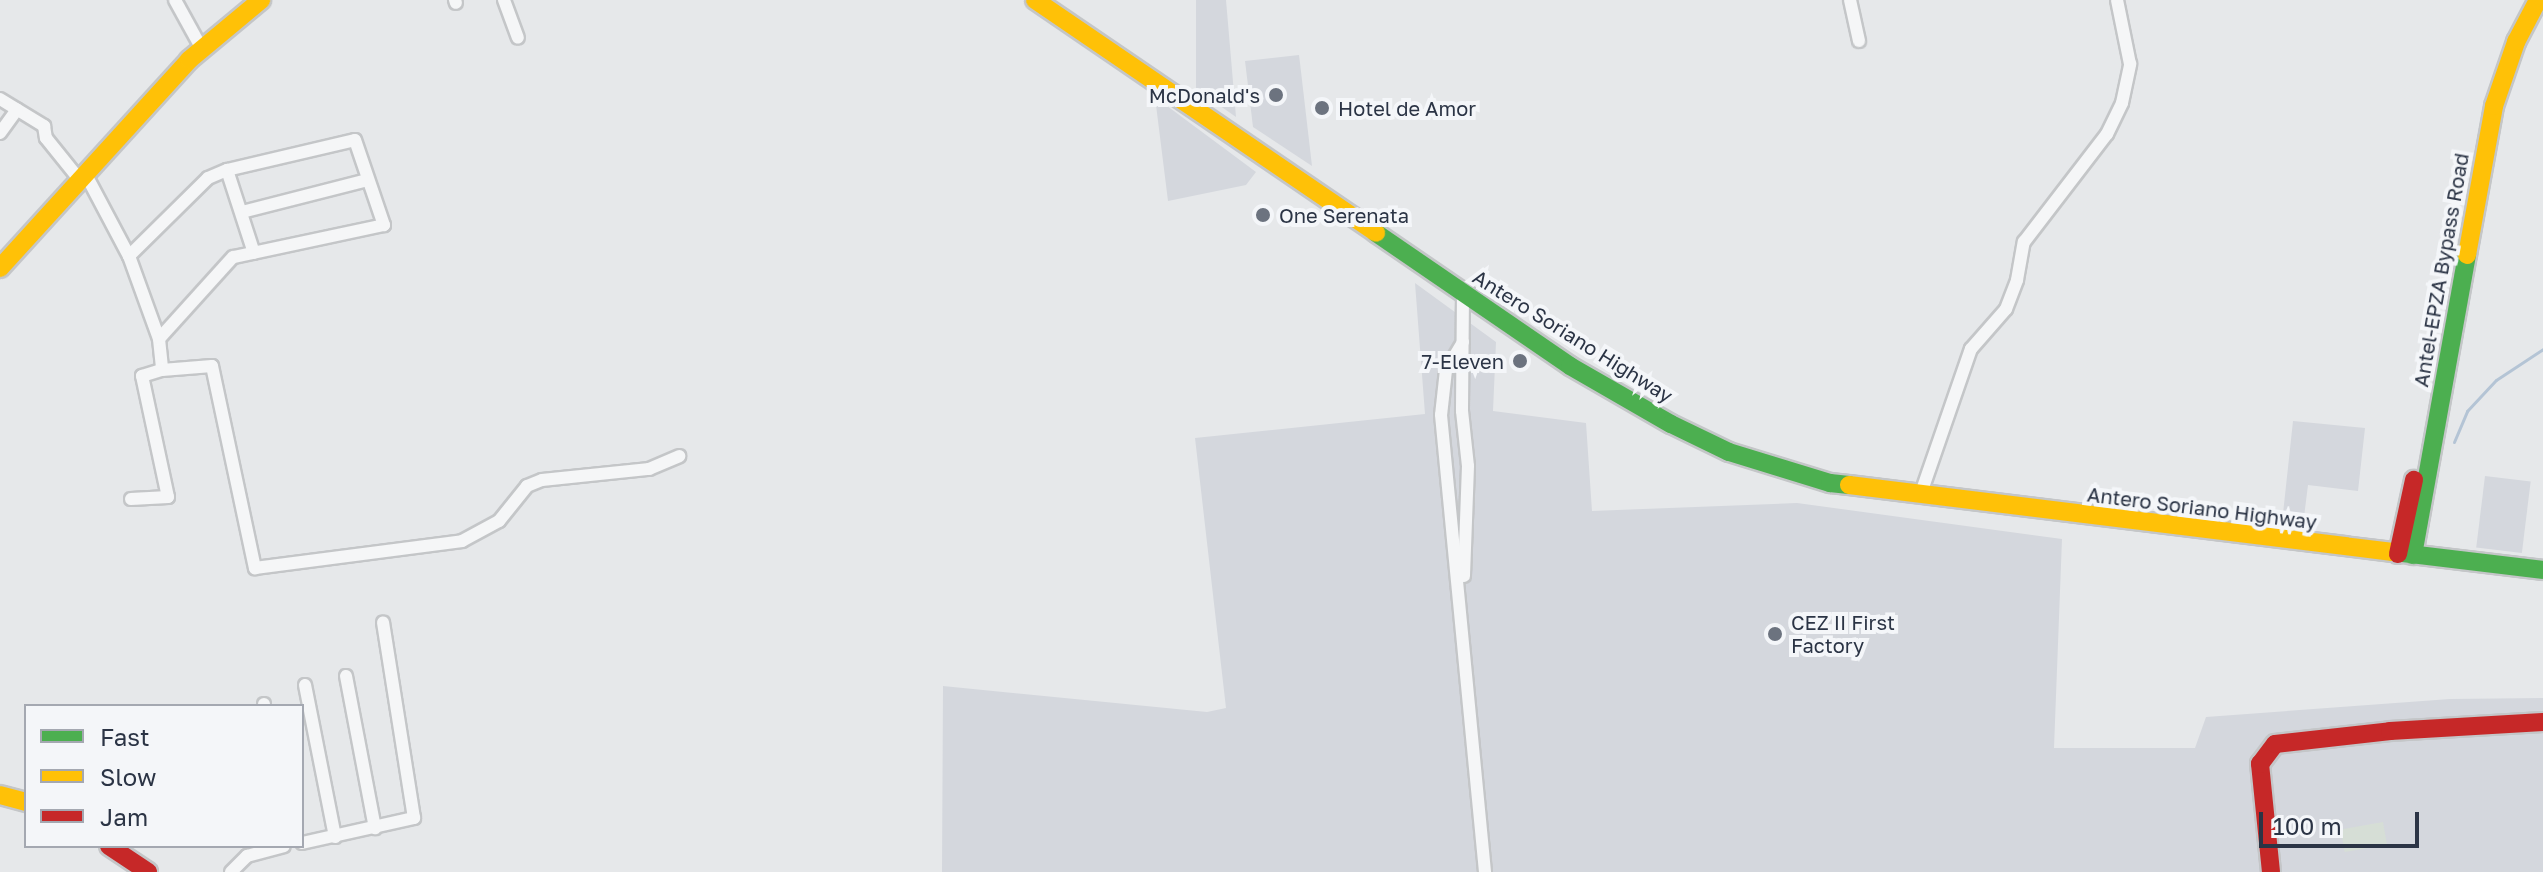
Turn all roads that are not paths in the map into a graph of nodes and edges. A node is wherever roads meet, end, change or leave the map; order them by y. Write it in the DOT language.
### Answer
graph roads {
  1 [pos="175,0"];
  2 [pos="261,0"];
  3 [pos="504,0"];
  4 [pos="1035,0"];
  5 [pos="1850,0"];
  6 [pos="2117,0"];
  7 [pos="2527,0"];
  8 [pos="2538,0"];
  9 [pos="518,38"];
  10 [pos="1859,41"];
  11 [pos="202,49"];
  12 [pos="0,99"];
  13 [pos="17,110"];
  14 [pos="0,133"];
  15 [pos="2483,138"];
  16 [pos="227,170"];
  17 [pos="82,176"];
  18 [pos="368,180"];
  19 [pos="242,212"];
  20 [pos="254,253"];
  21 [pos="129,256"];
  22 [pos="0,268"];
  23 [pos="1463,294"];
  24 [pos="159,339"];
  25 [pos="1463,342"];
  26 [pos="162,370"];
  27 [pos="679,456"];
  28 [pos="1920,496"];
  29 [pos="131,499"];
  30 [pos="2406,554"];
  31 [pos="2543,570"];
  32 [pos="1462,600"];
  33 [pos="383,622"];
  34 [pos="346,676"];
  35 [pos="305,685"];
  36 [pos="2543,722"];
  37 [pos="0,795"];
  38 [pos="24,801"];
  39 [pos="375,828"];
  40 [pos="335,837"];
  41 [pos="304,843"];
  42 [pos="112,848"];
  43 [pos="277,848"];
  44 [pos="148,872"];
  45 [pos="231,872"];
  46 [pos="1485,872"];
  47 [pos="2271,872"];
  1 -- 11 [label="street"];
  2 -- 11 [label="main road"];
  3 -- 9 [label="street"];
  4 -- 23 [label="main road, Antero Soriano Highway"];
  5 -- 10 [label="street"];
  6 -- 28 [label="street"];
  7 -- 15 [label="main road, Antel-EPZA Bypass Road"];
  8 -- 15 [label="main road, Antel-EPZA Bypass Road"];
  11 -- 17 [label="main road"];
  12 -- 13 [label="street"];
  13 -- 14 [label="street"];
  13 -- 17 [label="street"];
  15 -- 30 [label="main road, Antel-EPZA Bypass Road"];
  16 -- 18 [label="street"];
  16 -- 19 [label="street"];
  16 -- 21 [label="street"];
  17 -- 21 [label="street"];
  17 -- 22 [label="main road"];
  18 -- 19 [label="street"];
  18 -- 20 [label="street"];
  19 -- 20 [label="street"];
  20 -- 24 [label="street"];
  21 -- 24 [label="street"];
  23 -- 25 [label="street"];
  23 -- 28 [label="main road, Antero Soriano Highway"];
  24 -- 26 [label="street"];
  25 -- 32 [label="street"];
  25 -- 32 [label="street"];
  26 -- 27 [label="street"];
  26 -- 29 [label="street"];
  28 -- 30 [label="main road, Antero Soriano Highway"];
  30 -- 31 [label="main road, Antero Soriano Highway"];
  32 -- 46 [label="street"];
  33 -- 39 [label="street"];
  34 -- 39 [label="street"];
  35 -- 40 [label="street"];
  36 -- 47 [label="main road"];
  37 -- 38 [label="main road"];
  39 -- 40 [label="street"];
  40 -- 41 [label="street"];
  42 -- 44 [label="main road"];
  43 -- 45 [label="street"];
}
